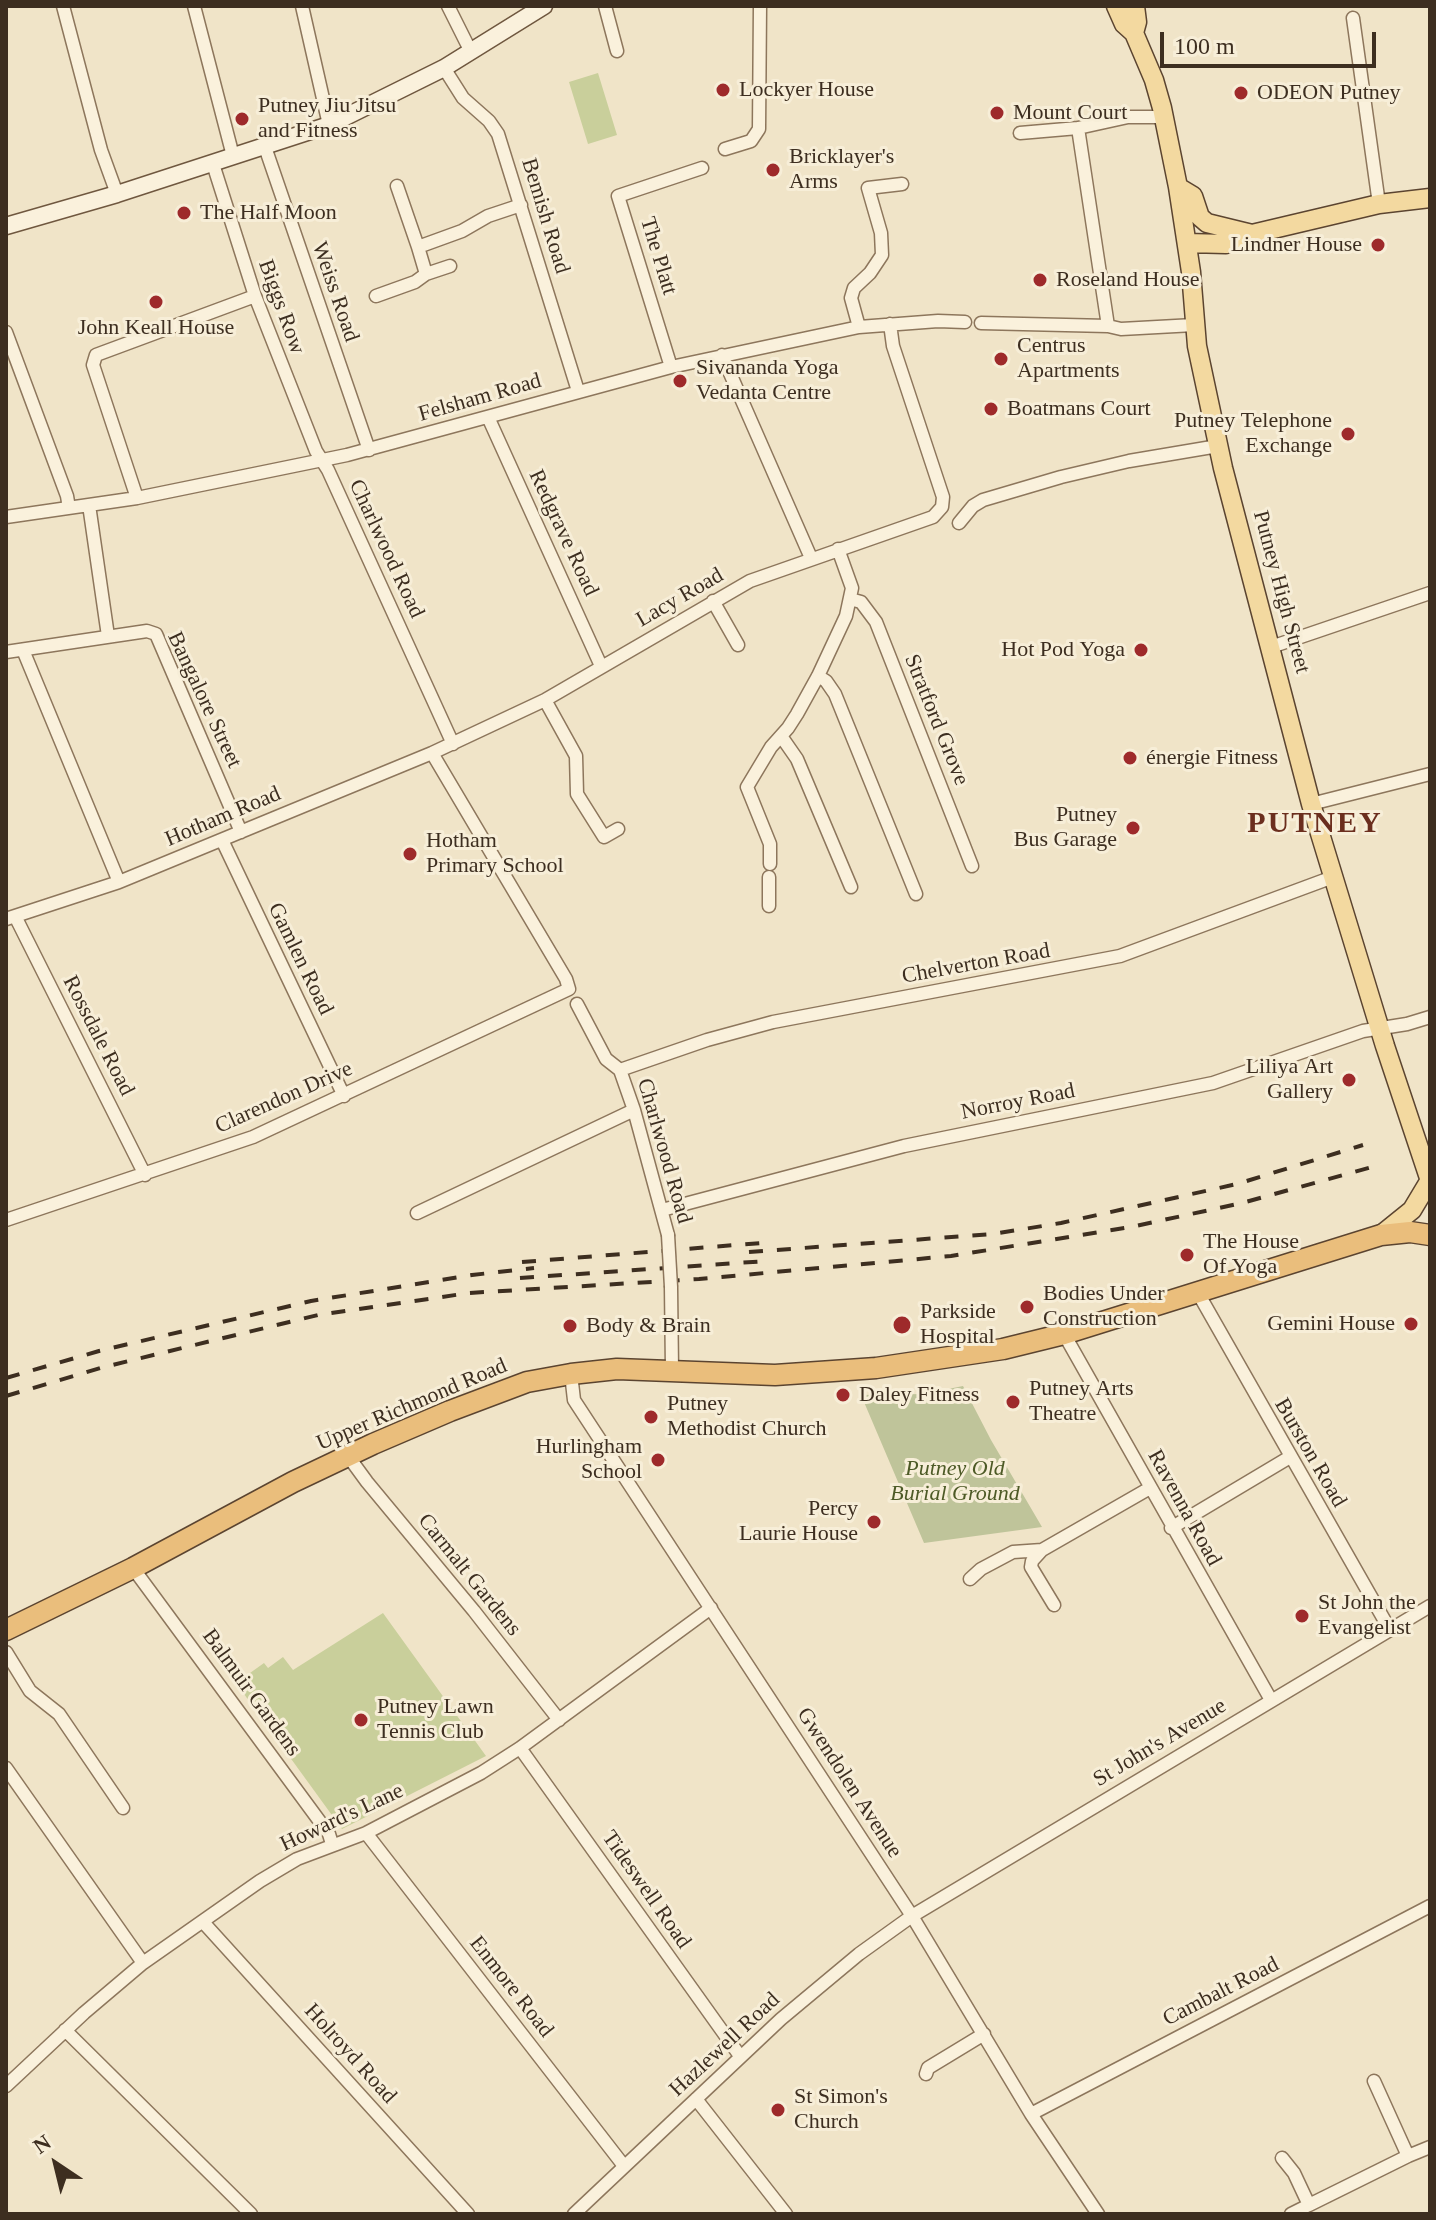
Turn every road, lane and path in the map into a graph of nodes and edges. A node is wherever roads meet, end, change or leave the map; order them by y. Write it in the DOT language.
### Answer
graph roads {
  1 [pos="63,6"];
  2 [pos="194,6"];
  3 [pos="302,6"];
  4 [pos="448,6"];
  5 [pos="544,6"];
  6 [pos="605,6"];
  7 [pos="760,6"];
  8 [pos="1116,6"];
  9 [pos="1135,6"];
  10 [pos="1353,18"];
  11 [pos="1134,33"];
  12 [pos="617,51"];
  13 [pos="471,52"];
  14 [pos="444,68"];
  15 [pos="1164,117"];
  16 [pos="329,125"];
  17 [pos="1078,128"];
  18 [pos="1020,133"];
  19 [pos="265,147"];
  20 [pos="725,149"];
  21 [pos="233,156"];
  22 [pos="213,164"];
  23 [pos="702,168"];
  24 [pos="902,184"];
  25 [pos="397,186"];
  26 [pos="1178,187"];
  27 [pos="117,194"];
  28 [pos="1430,198"];
  29 [pos="1379,204"];
  30 [pos="521,205"];
  31 [pos="6,226"];
  32 [pos="1252,234"];
  33 [pos="1187,243"];
  34 [pos="418,247"];
  35 [pos="450,266"];
  36 [pos="426,274"];
  37 [pos="255,296"];
  38 [pos="376,296"];
  39 [pos="965,322"];
  40 [pos="981,323"];
  41 [pos="890,324"];
  42 [pos="1194,325"];
  43 [pos="1108,326"];
  44 [pos="859,327"];
  45 [pos="6,332"];
  46 [pos="722,355"];
  47 [pos="671,367"];
  48 [pos="578,391"];
  49 [pos="488,417"];
  50 [pos="1218,446"];
  51 [pos="369,450"];
  52 [pos="321,460"];
  53 [pos="137,498"];
  54 [pos="89,505"];
  55 [pos="69,508"];
  56 [pos="6,517"];
  57 [pos="959,523"];
  58 [pos="838,549"];
  59 [pos="811,558"];
  60 [pos="1430,593"];
  61 [pos="850,599"];
  62 [pos="713,601"];
  63 [pos="108,636"];
  64 [pos="738,645"];
  65 [pos="1271,647"];
  66 [pos="23,650"];
  67 [pos="6,652"];
  68 [pos="601,666"];
  69 [pos="818,676"];
  70 [pos="545,700"];
  71 [pos="781,736"];
  72 [pos="453,744"];
  73 [pos="432,753"];
  74 [pos="1430,774"];
  75 [pos="1311,804"];
  76 [pos="618,829"];
  77 [pos="241,832"];
  78 [pos="222,840"];
  79 [pos="972,866"];
  80 [pos="1333,877"];
  81 [pos="119,882"];
  82 [pos="851,887"];
  83 [pos="916,894"];
  84 [pos="769,906"];
  85 [pos="11,918"];
  86 [pos="577,1004"];
  87 [pos="1430,1017"];
  88 [pos="1380,1028"];
  89 [pos="620,1070"];
  90 [pos="344,1096"];
  91 [pos="634,1110"];
  92 [pos="145,1175"];
  93 [pos="1430,1181"];
  94 [pos="662,1210"];
  95 [pos="417,1213"];
  96 [pos="6,1220"];
  97 [pos="1381,1235"];
  98 [pos="1430,1235"];
  99 [pos="1198,1293"];
  100 [pos="1064,1334"];
  101 [pos="672,1370"];
  102 [pos="571,1374"];
  103 [pos="348,1456"];
  104 [pos="1290,1457"];
  105 [pos="1150,1488"];
  106 [pos="1171,1528"];
  107 [pos="1042,1550"];
  108 [pos="133,1568"];
  109 [pos="970,1579"];
  110 [pos="1054,1605"];
  111 [pos="1430,1606"];
  112 [pos="711,1608"];
  113 [pos="6,1630"];
  114 [pos="1390,1630"];
  115 [pos="6,1652"];
  116 [pos="1271,1700"];
  117 [pos="559,1720"];
  118 [pos="520,1748"];
  119 [pos="6,1768"];
  120 [pos="123,1808"];
  121 [pos="366,1833"];
  122 [pos="332,1844"];
  123 [pos="1430,1906"];
  124 [pos="912,1916"];
  125 [pos="203,1922"];
  126 [pos="143,1963"];
  127 [pos="65,2030"];
  128 [pos="984,2034"];
  129 [pos="740,2056"];
  130 [pos="926,2074"];
  131 [pos="1374,2081"];
  132 [pos="6,2086"];
  133 [pos="696,2099"];
  134 [pos="1031,2114"];
  135 [pos="1430,2147"];
  136 [pos="1408,2156"];
  137 [pos="1282,2158"];
  138 [pos="624,2166"];
  139 [pos="1309,2205"];
  140 [pos="251,2214"];
  141 [pos="468,2214"];
  142 [pos="574,2214"];
  143 [pos="786,2214"];
  144 [pos="1098,2214"];
  145 [pos="1291,2214"];
  1 -- 27 [label="street"];
  2 -- 21 [label="street"];
  3 -- 16 [label="street"];
  4 -- 13 [label="street"];
  5 -- 13 [label="main road"];
  6 -- 12 [label="street"];
  7 -- 20 [label="street"];
  8 -- 11 [label="main road"];
  9 -- 11 [label="main road, Putney High Street"];
  10 -- 29 [label="street"];
  11 -- 15 [label="main road, Putney High Street"];
  13 -- 14 [label="main road"];
  14 -- 16 [label="main road"];
  14 -- 30 [label="street, Bemish Road"];
  15 -- 17 [label="street"];
  15 -- 26 [label="main road, Putney High Street"];
  16 -- 19 [label="main road"];
  17 -- 18 [label="street"];
  17 -- 43 [label="street"];
  19 -- 21 [label="main road"];
  19 -- 51 [label="street, Weiss Road"];
  21 -- 22 [label="main road"];
  22 -- 27 [label="main road"];
  22 -- 37 [label="street, Biggs Row"];
  23 -- 47 [label="street, The Platt"];
  24 -- 44 [label="street"];
  25 -- 34 [label="street"];
  26 -- 32 [label="main road"];
  26 -- 33 [label="main road, Putney High Street"];
  27 -- 31 [label="main road"];
  28 -- 29 [label="main road"];
  29 -- 32 [label="main road"];
  30 -- 34 [label="street"];
  30 -- 48 [label="street, Bemish Road"];
  32 -- 33 [label="main road"];
  33 -- 42 [label="main road, Putney High Street"];
  34 -- 36 [label="street"];
  35 -- 36 [label="street"];
  36 -- 38 [label="street"];
  37 -- 52 [label="street, Biggs Row"];
  37 -- 53 [label="street"];
  39 -- 41 [label="street, Felsham Road"];
  40 -- 43 [label="street"];
  41 -- 44 [label="street, Felsham Road"];
  41 -- 58 [label="street, Lacy Road"];
  42 -- 43 [label="street"];
  42 -- 50 [label="main road, Putney High Street"];
  44 -- 46 [label="street, Felsham Road"];
  45 -- 55 [label="street"];
  46 -- 47 [label="street, Felsham Road"];
  46 -- 59 [label="street"];
  47 -- 48 [label="street, Felsham Road"];
  48 -- 49 [label="street, Felsham Road"];
  49 -- 51 [label="street, Felsham Road"];
  49 -- 68 [label="street, Redgrave Road"];
  50 -- 57 [label="street"];
  50 -- 65 [label="main road, Putney High Street"];
  51 -- 52 [label="street, Felsham Road"];
  52 -- 53 [label="street, Felsham Road"];
  52 -- 72 [label="street, Charlwood Road"];
  53 -- 54 [label="street, Felsham Road"];
  54 -- 55 [label="street, Felsham Road"];
  54 -- 63 [label="street"];
  55 -- 56 [label="street, Felsham Road"];
  58 -- 59 [label="street, Lacy Road"];
  58 -- 61 [label="street"];
  59 -- 62 [label="street, Lacy Road"];
  60 -- 65 [label="street"];
  61 -- 69 [label="street"];
  61 -- 79 [label="street, Stratford Grove"];
  62 -- 64 [label="street"];
  62 -- 68 [label="street, Lacy Road"];
  63 -- 66 [label="street, Bangalore Street"];
  63 -- 77 [label="street, Bangalore Street"];
  65 -- 75 [label="main road, Putney High Street"];
  66 -- 67 [label="street, Bangalore Street"];
  66 -- 81 [label="street"];
  68 -- 70 [label="street, Lacy Road"];
  69 -- 71 [label="street"];
  69 -- 83 [label="street"];
  70 -- 72 [label="street, Lacy Road"];
  70 -- 76 [label="street"];
  71 -- 82 [label="street"];
  71 -- 84 [label="street"];
  72 -- 73 [label="street, Hotham Road"];
  73 -- 77 [label="street, Hotham Road"];
  73 -- 90 [label="street, Clarendon Drive"];
  74 -- 75 [label="street"];
  75 -- 80 [label="main road, Putney High Street"];
  77 -- 78 [label="street, Hotham Road"];
  78 -- 81 [label="street, Hotham Road"];
  78 -- 90 [label="street, Gamlen Road"];
  80 -- 88 [label="main road, Putney High Street"];
  80 -- 89 [label="street, Chelverton Road"];
  81 -- 85 [label="street, Hotham Road"];
  85 -- 92 [label="street, Rossdale Road"];
  86 -- 89 [label="street, Charlwood Road"];
  87 -- 88 [label="street, Norroy Road"];
  88 -- 93 [label="main road, Putney High Street"];
  88 -- 94 [label="street, Norroy Road"];
  89 -- 91 [label="street, Charlwood Road"];
  90 -- 92 [label="street, Clarendon Drive"];
  91 -- 94 [label="street, Charlwood Road"];
  91 -- 95 [label="street"];
  92 -- 96 [label="street, Clarendon Drive"];
  93 -- 97 [label="main road"];
  94 -- 101 [label="street, Charlwood Road, bridge"];
  97 -- 98 [label="highway, Upper Richmond Road"];
  97 -- 99 [label="highway, Upper Richmond Road"];
  99 -- 100 [label="highway, Upper Richmond Road"];
  99 -- 104 [label="street, Burston Road"];
  100 -- 101 [label="highway, Upper Richmond Road"];
  100 -- 105 [label="street, Ravenna Road"];
  101 -- 102 [label="highway, Upper Richmond Road"];
  102 -- 103 [label="highway, Upper Richmond Road"];
  102 -- 112 [label="street, Gwendolen Avenue"];
  103 -- 108 [label="highway, Upper Richmond Road"];
  103 -- 117 [label="street, Carmalt Gardens"];
  104 -- 106 [label="street"];
  104 -- 114 [label="street, Burston Road"];
  105 -- 106 [label="street, Ravenna Road"];
  105 -- 107 [label="street"];
  106 -- 116 [label="street, Ravenna Road"];
  107 -- 109 [label="street"];
  107 -- 110 [label="street"];
  108 -- 113 [label="highway, Upper Richmond Road"];
  108 -- 122 [label="street, Balmuir Gardens"];
  111 -- 114 [label="street, St John's Avenue"];
  112 -- 117 [label="street, Howard's Lane"];
  112 -- 124 [label="street, Gwendolen Avenue"];
  114 -- 116 [label="street, St John's Avenue"];
  115 -- 120 [label="street"];
  116 -- 124 [label="street, St John's Avenue"];
  117 -- 118 [label="street, Howard's Lane"];
  118 -- 121 [label="street, Howard's Lane"];
  118 -- 129 [label="street, Tideswell Road"];
  119 -- 126 [label="street"];
  121 -- 122 [label="street, Howard's Lane"];
  121 -- 138 [label="street, Enmore Road"];
  122 -- 125 [label="street, Howard's Lane"];
  123 -- 134 [label="street, Cambalt Road"];
  124 -- 128 [label="street, Gwendolen Avenue"];
  124 -- 129 [label="street, Hazlewell Road"];
  125 -- 126 [label="street, Howard's Lane"];
  125 -- 141 [label="street, Holroyd Road"];
  126 -- 127 [label="street, Howard's Lane"];
  127 -- 132 [label="street, Howard's Lane"];
  127 -- 140 [label="street"];
  128 -- 130 [label="street"];
  128 -- 134 [label="street, Gwendolen Avenue"];
  129 -- 133 [label="street, Hazlewell Road"];
  131 -- 136 [label="street"];
  133 -- 138 [label="street, Hazlewell Road"];
  133 -- 143 [label="street"];
  134 -- 144 [label="street, Gwendolen Avenue"];
  135 -- 136 [label="street"];
  136 -- 139 [label="street"];
  137 -- 139 [label="street"];
  138 -- 142 [label="street, Hazlewell Road"];
  139 -- 145 [label="street"];
}
